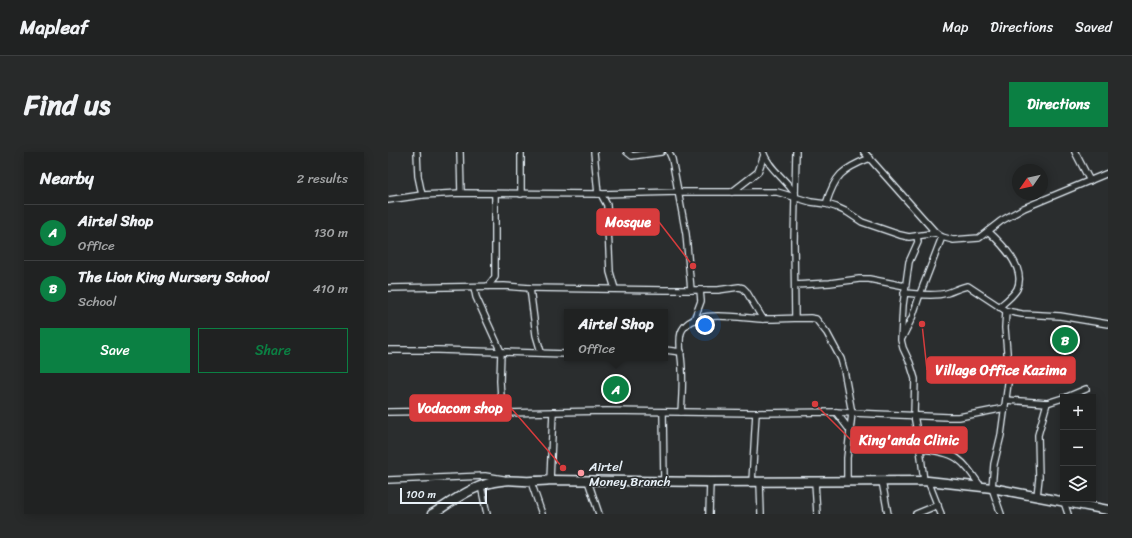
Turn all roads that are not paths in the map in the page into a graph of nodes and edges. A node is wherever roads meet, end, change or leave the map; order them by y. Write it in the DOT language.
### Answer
graph roads {
  1 [pos="417,152"];
  2 [pos="460,152"];
  3 [pos="521,152"];
  4 [pos="594,152"];
  5 [pos="627,152"];
  6 [pos="661,152"];
  7 [pos="669,152"];
  8 [pos="796,152"];
  9 [pos="861,152"];
  10 [pos="864,152"];
  11 [pos="1076,152"];
  12 [pos="763,153"];
  13 [pos="870,158"];
  14 [pos="858,162"];
  15 [pos="1108,173"];
  16 [pos="1090,181"];
  17 [pos="678,192"];
  18 [pos="732,192"];
  19 [pos="423,193"];
  20 [pos="461,193"];
  21 [pos="495,194"];
  22 [pos="521,194"];
  23 [pos="600,194"];
  24 [pos="614,194"];
  25 [pos="795,195"];
  26 [pos="388,200"];
  27 [pos="826,204"];
  28 [pos="607,205"];
  29 [pos="988,231"];
  30 [pos="936,233"];
  31 [pos="917,236"];
  32 [pos="942,237"];
  33 [pos="495,277"];
  34 [pos="795,285"];
  35 [pos="488,286"];
  36 [pos="504,286"];
  37 [pos="906,286"];
  38 [pos="388,288"];
  39 [pos="474,288"];
  40 [pos="530,288"];
  41 [pos="615,289"];
  42 [pos="691,290"];
  43 [pos="700,290"];
  44 [pos="904,293"];
  45 [pos="920,294"];
  46 [pos="999,307"];
  47 [pos="1006,310"];
  48 [pos="796,318"];
  49 [pos="763,319"];
  50 [pos="694,320"];
  51 [pos="1108,324"];
  52 [pos="901,340"];
  53 [pos="388,350"];
  54 [pos="668,350"];
  55 [pos="501,352"];
  56 [pos="541,352"];
  57 [pos="681,352"];
  58 [pos="564,354"];
  59 [pos="1086,389"];
  60 [pos="1074,394"];
  61 [pos="1060,399"];
  62 [pos="1006,400"];
  63 [pos="1047,403"];
  64 [pos="1004,408"];
  65 [pos="388,412"];
  66 [pos="553,412"];
  67 [pos="663,412"];
  68 [pos="681,412"];
  69 [pos="836,412"];
  70 [pos="502,413"];
  71 [pos="756,413"];
  72 [pos="852,413"];
  73 [pos="914,415"];
  74 [pos="849,429"];
  75 [pos="920,450"];
  76 [pos="388,480"];
  77 [pos="512,480"];
  78 [pos="550,480"];
  79 [pos="926,480"];
  80 [pos="588,481"];
  81 [pos="664,481"];
  82 [pos="882,481"];
  83 [pos="531,482"];
  84 [pos="710,482"];
  85 [pos="756,482"];
  86 [pos="816,482"];
  87 [pos="847,482"];
  88 [pos="481,486"];
  89 [pos="981,487"];
  90 [pos="992,488"];
  91 [pos="1037,496"];
  92 [pos="1060,501"];
  93 [pos="1064,502"];
  94 [pos="938,505"];
  95 [pos="1108,510"];
  96 [pos="432,514"];
  97 [pos="487,514"];
  98 [pos="542,514"];
  99 [pos="599,514"];
  100 [pos="709,514"];
  101 [pos="761,514"];
  102 [pos="817,514"];
  103 [pos="888,514"];
  104 [pos="916,514"];
  105 [pos="941,514"];
  106 [pos="1001,514"];
  107 [pos="1068,514"];
  1 -- 19 [label="street"];
  2 -- 20 [label="street"];
  3 -- 22 [label="street"];
  4 -- 23 [label="street"];
  5 -- 6 [label="street"];
  7 -- 17 [label="street"];
  8 -- 25 [label="street"];
  9 -- 14 [label="street"];
  10 -- 13 [label="street"];
  11 -- 16 [label="street"];
  12 -- 18 [label="street"];
  12 -- 25 [label="street"];
  13 -- 14 [label="street"];
  13 -- 30 [label="street"];
  14 -- 27 [label="street"];
  15 -- 16 [label="street"];
  16 -- 29 [label="street"];
  17 -- 18 [label="street"];
  17 -- 24 [label="street"];
  17 -- 42 [label="street"];
  18 -- 25 [label="street"];
  19 -- 20 [label="street"];
  19 -- 26 [label="street"];
  20 -- 21 [label="street"];
  21 -- 22 [label="street"];
  21 -- 33 [label="street"];
  22 -- 23 [label="street"];
  23 -- 24 [label="street"];
  23 -- 28 [label="street"];
  24 -- 28 [label="street"];
  25 -- 27 [label="street"];
  25 -- 34 [label="street"];
  27 -- 31 [label="street"];
  28 -- 41 [label="street"];
  29 -- 32 [label="street"];
  29 -- 46 [label="street"];
  30 -- 31 [label="street"];
  30 -- 32 [label="street"];
  31 -- 37 [label="street"];
  32 -- 45 [label="street"];
  33 -- 35 [label="street"];
  33 -- 36 [label="street"];
  34 -- 37 [label="street"];
  34 -- 48 [label="street"];
  35 -- 36 [label="street"];
  35 -- 39 [label="street"];
  36 -- 40 [label="street"];
  37 -- 44 [label="street"];
  38 -- 39 [label="street"];
  39 -- 55 [label="street"];
  40 -- 41 [label="street"];
  40 -- 56 [label="street"];
  41 -- 42 [label="street"];
  42 -- 43 [label="street"];
  43 -- 49 [label="street"];
  43 -- 50 [label="street"];
  44 -- 45 [label="street"];
  44 -- 52 [label="street"];
  45 -- 46 [label="street"];
  45 -- 52 [label="street"];
  46 -- 47 [label="street"];
  47 -- 51 [label="street"];
  47 -- 62 [label="street"];
  48 -- 49 [label="street"];
  48 -- 72 [label="street"];
  49 -- 50 [label="street"];
  50 -- 57 [label="street"];
  52 -- 73 [label="street"];
  53 -- 55 [label="street"];
  54 -- 57 [label="street"];
  55 -- 56 [label="street"];
  55 -- 70 [label="street"];
  56 -- 58 [label="street"];
  57 -- 68 [label="street"];
  59 -- 60 [label="street"];
  61 -- 63 [label="street"];
  62 -- 63 [label="street"];
  62 -- 64 [label="street"];
  63 -- 91 [label="street"];
  64 -- 73 [label="street"];
  64 -- 90 [label="street"];
  65 -- 70 [label="street"];
  66 -- 67 [label="street"];
  66 -- 70 [label="street"];
  66 -- 78 [label="street"];
  67 -- 68 [label="street"];
  67 -- 81 [label="street"];
  68 -- 71 [label="street"];
  69 -- 71 [label="street"];
  69 -- 72 [label="street"];
  69 -- 74 [label="street"];
  71 -- 85 [label="street"];
  72 -- 73 [label="street"];
  72 -- 74 [label="street"];
  73 -- 75 [label="street"];
  74 -- 87 [label="street"];
  75 -- 79 [label="street"];
  75 -- 89 [label="street"];
  76 -- 77 [label="street"];
  77 -- 83 [label="street"];
  77 -- 88 [label="street"];
  78 -- 80 [label="street"];
  78 -- 83 [label="street"];
  79 -- 82 [label="street"];
  79 -- 89 [label="street"];
  79 -- 94 [label="street"];
  80 -- 81 [label="street"];
  80 -- 99 [label="street"];
  81 -- 84 [label="street"];
  82 -- 87 [label="street"];
  82 -- 103 [label="street"];
  83 -- 98 [label="street"];
  84 -- 85 [label="street"];
  84 -- 100 [label="street"];
  85 -- 86 [label="street"];
  85 -- 101 [label="street"];
  86 -- 87 [label="street"];
  86 -- 102 [label="street"];
  88 -- 96 [label="street"];
  88 -- 97 [label="street"];
  89 -- 90 [label="street"];
  90 -- 91 [label="street"];
  90 -- 106 [label="street"];
  91 -- 92 [label="street"];
  93 -- 95 [label="street"];
  93 -- 107 [label="street"];
  94 -- 104 [label="street"];
  94 -- 105 [label="street"];
}
